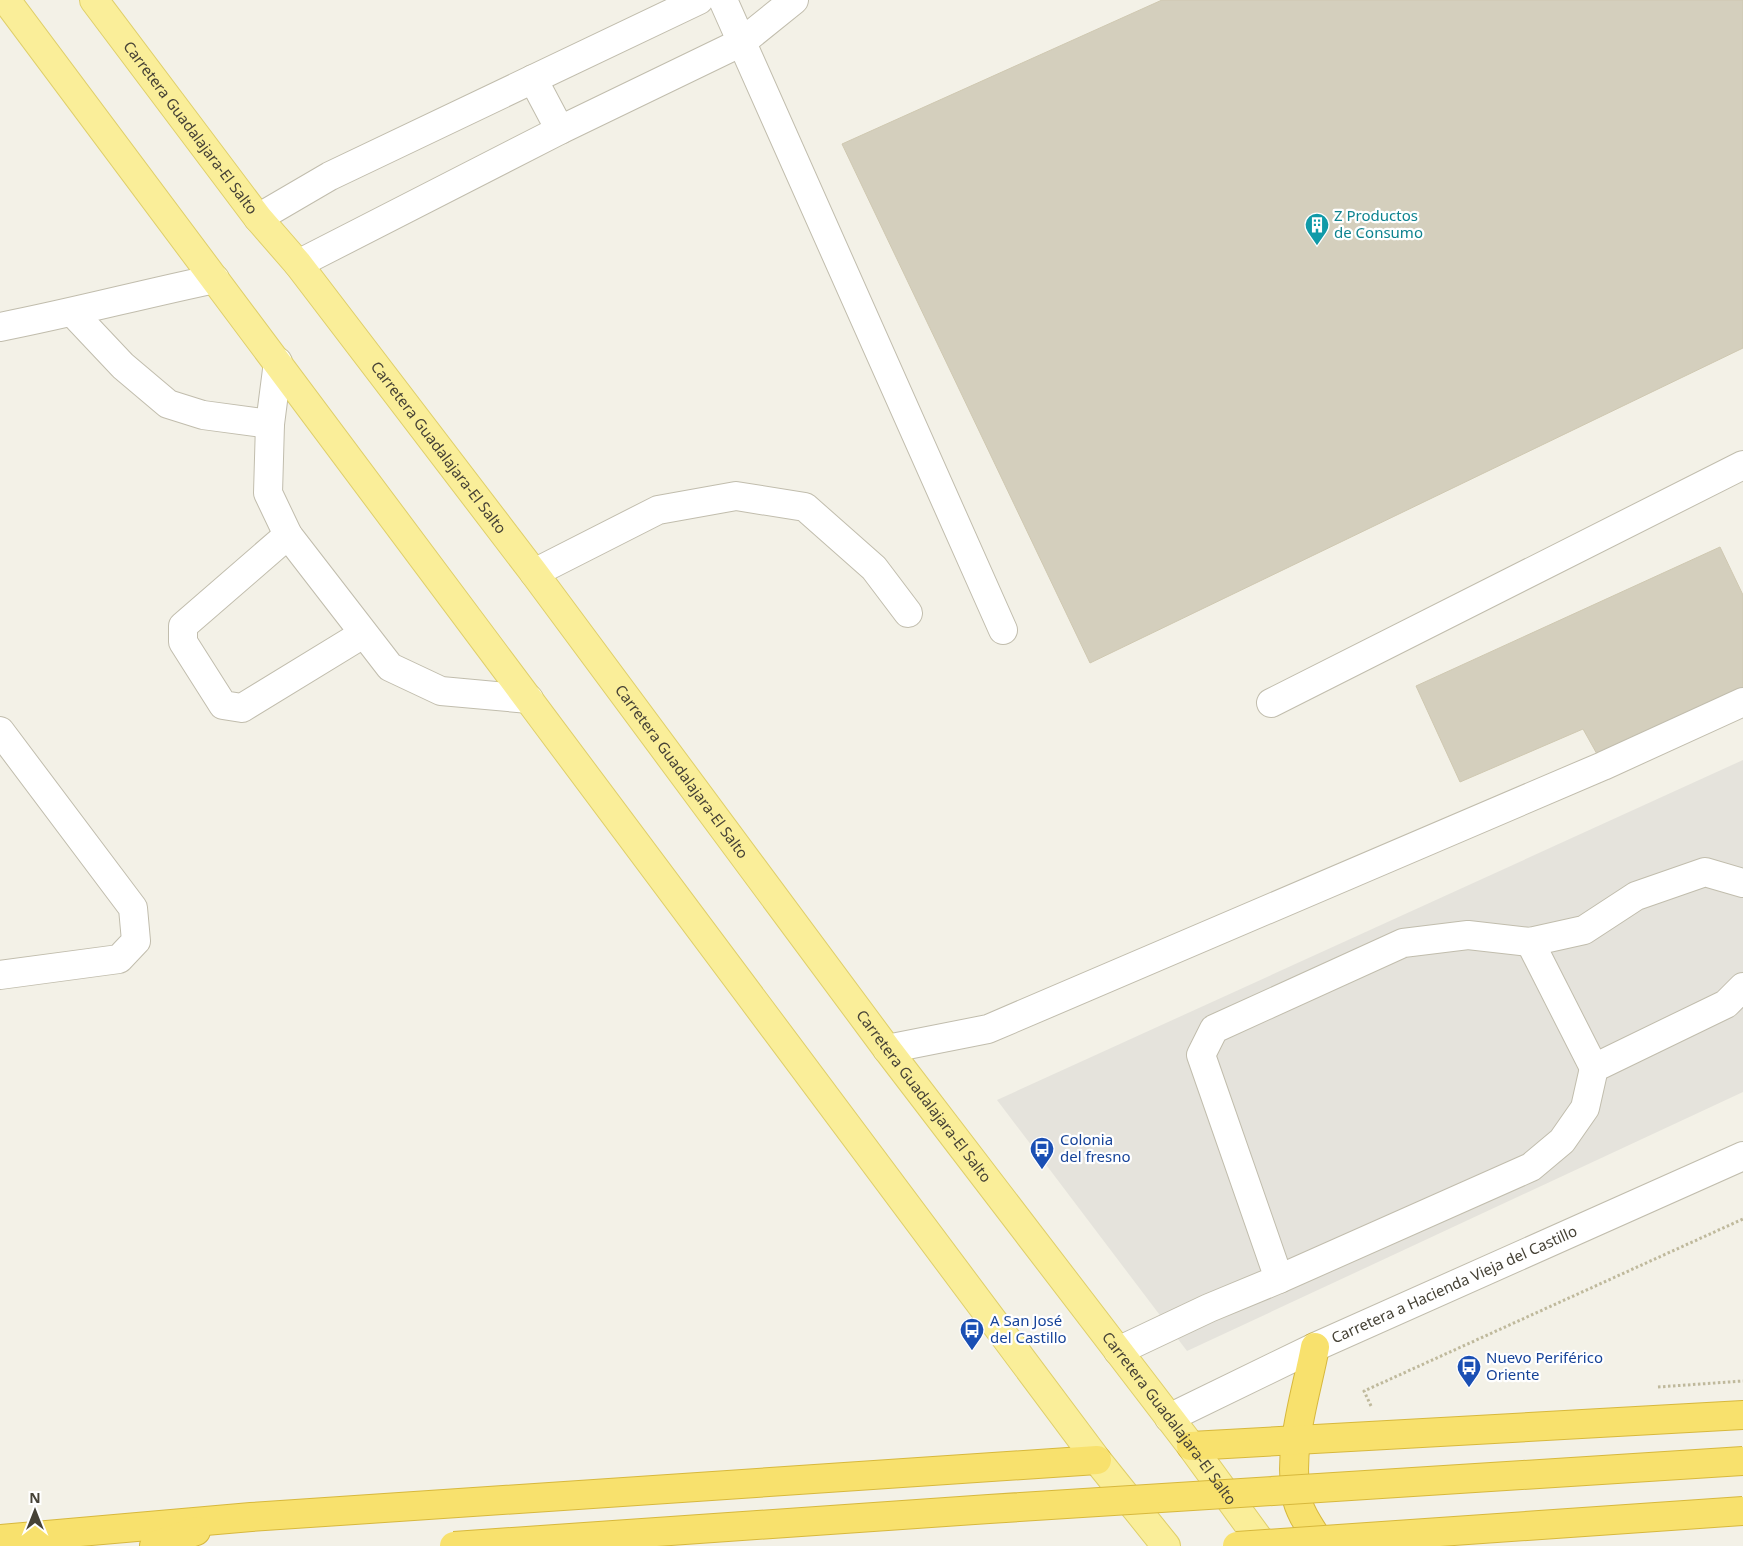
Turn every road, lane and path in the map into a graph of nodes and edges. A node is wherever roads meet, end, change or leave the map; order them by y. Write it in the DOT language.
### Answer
graph roads {
  1 [pos="6,0"];
  2 [pos="94,0"];
  3 [pos="699,0"];
  4 [pos="723,0"];
  5 [pos="794,0"];
  6 [pos="742,42"];
  7 [pos="533,79"];
  8 [pos="560,130"];
  9 [pos="258,218"];
  10 [pos="298,264"];
  11 [pos="215,279"];
  12 [pos="73,313"];
  13 [pos="0,327"];
  14 [pos="278,362"];
  15 [pos="270,424"];
  16 [pos="1743,465"];
  17 [pos="288,535"];
  18 [pos="534,573"];
  19 [pos="908,613"];
  20 [pos="1003,630"];
  21 [pos="363,634"];
  22 [pos="529,699"];
  23 [pos="1743,702"];
  24 [pos="1271,703"];
  25 [pos="0,731"];
  26 [pos="1743,883"];
  27 [pos="1530,942"];
  28 [pos="0,976"];
  29 [pos="1743,987"];
  30 [pos="887,1049"];
  31 [pos="1594,1068"];
  32 [pos="1743,1156"];
  33 [pos="1743,1219"];
  34 [pos="1279,1279"];
  35 [pos="1315,1347"];
  36 [pos="1118,1351"];
  37 [pos="1743,1381"];
  38 [pos="1655,1387"];
  39 [pos="1381,1407"];
  40 [pos="1743,1415"];
  41 [pos="1169,1418"];
  42 [pos="1296,1442"];
  43 [pos="1191,1446"];
  44 [pos="1097,1460"];
  45 [pos="1743,1461"];
  46 [pos="1743,1511"];
  47 [pos="251,1516"];
  48 [pos="0,1538"];
  49 [pos="154,1546"];
  50 [pos="454,1546"];
  51 [pos="1166,1546"];
  52 [pos="1237,1546"];
  53 [pos="1264,1546"];
  54 [pos="1322,1546"];
  1 -- 11 [label="main road"];
  2 -- 9 [label="main road, Carretera Guadalajara-El Salto"];
  3 -- 7 [label="street"];
  4 -- 6 [label="street"];
  5 -- 6 [label="street"];
  6 -- 8 [label="street"];
  6 -- 20 [label="street"];
  7 -- 8 [label="street"];
  7 -- 9 [label="street"];
  8 -- 10 [label="street"];
  9 -- 10 [label="main road, Carretera Guadalajara-El Salto"];
  10 -- 18 [label="main road, Carretera Guadalajara-El Salto"];
  11 -- 12 [label="street"];
  11 -- 14 [label="main road"];
  12 -- 13 [label="street"];
  12 -- 15 [label="street"];
  14 -- 15 [label="street"];
  14 -- 22 [label="main road"];
  15 -- 17 [label="street"];
  16 -- 24 [label="street"];
  17 -- 21 [label="street"];
  17 -- 21 [label="street"];
  18 -- 19 [label="street"];
  18 -- 30 [label="main road, Carretera Guadalajara-El Salto"];
  21 -- 22 [label="street"];
  22 -- 44 [label="main road"];
  23 -- 30 [label="street"];
  25 -- 28 [label="street"];
  26 -- 27 [label="street"];
  27 -- 31 [label="street"];
  27 -- 34 [label="street"];
  29 -- 31 [label="street"];
  30 -- 36 [label="main road, Carretera Guadalajara-El Salto"];
  31 -- 34 [label="street"];
  32 -- 35 [label="street, Carretera a Hacienda Vieja del Castillo"];
  33 -- 39 [label="path"];
  34 -- 36 [label="street"];
  35 -- 41 [label="street, Carretera a Hacienda Vieja del Castillo"];
  35 -- 42 [label="highway"];
  36 -- 41 [label="main road, Carretera Guadalajara-El Salto"];
  37 -- 38 [label="path"];
  40 -- 42 [label="highway"];
  41 -- 43 [label="main road, Carretera Guadalajara-El Salto"];
  42 -- 43 [label="highway"];
  42 -- 54 [label="highway"];
  43 -- 53 [label="main road, Carretera Guadalajara-El Salto"];
  44 -- 47 [label="highway"];
  44 -- 51 [label="main road"];
  45 -- 50 [label="highway, bridge"];
  46 -- 52 [label="highway, bridge"];
  47 -- 48 [label="highway"];
  47 -- 49 [label="highway"];
}
